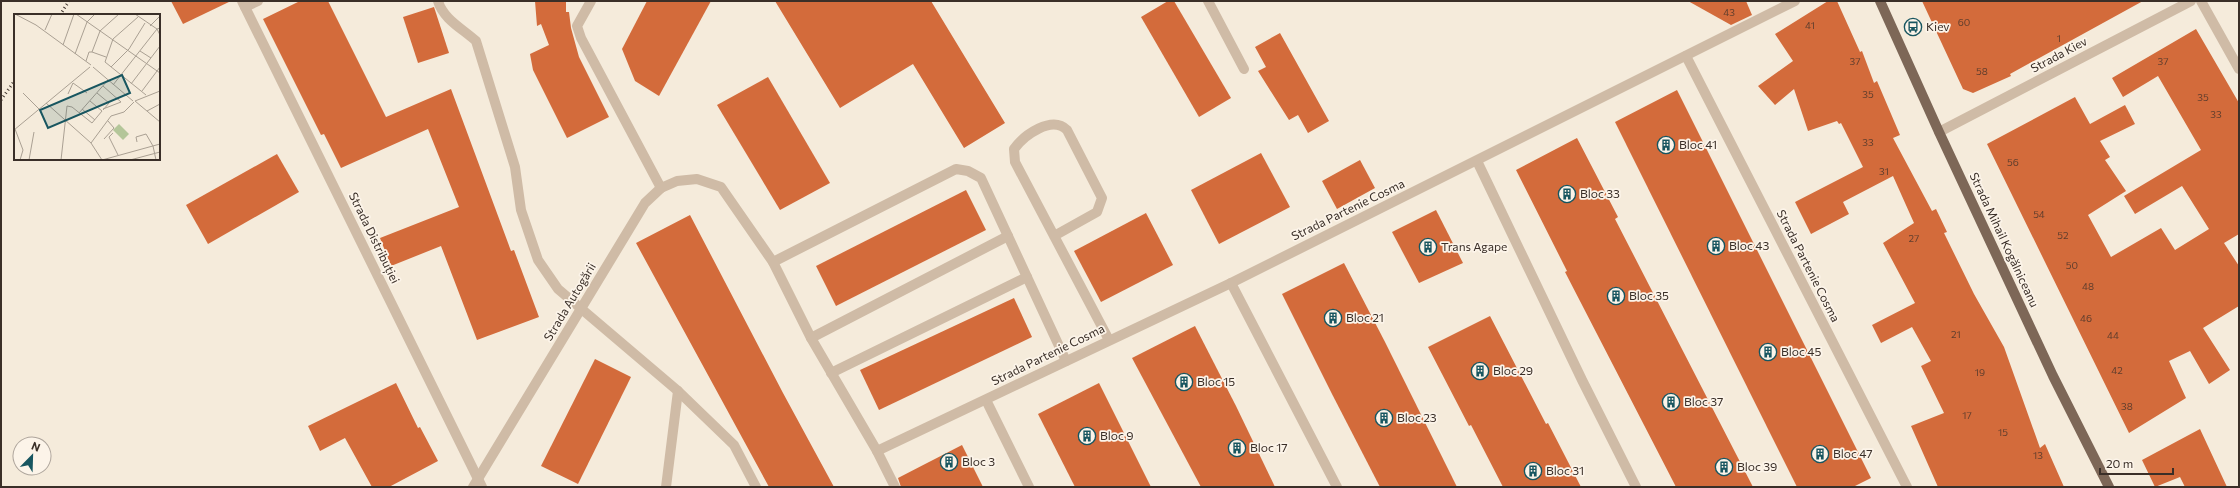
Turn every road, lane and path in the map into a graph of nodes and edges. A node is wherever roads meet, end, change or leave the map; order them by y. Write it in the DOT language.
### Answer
graph roads {
  1 [pos="258,1"];
  2 [pos="438,1"];
  3 [pos="591,1"];
  4 [pos="1208,1"];
  5 [pos="1795,1"];
  6 [pos="1880,1"];
  7 [pos="2191,1"];
  8 [pos="2201,1"];
  9 [pos="243,4"];
  10 [pos="1686,56"];
  11 [pos="1244,68"];
  12 [pos="2239,69"];
  13 [pos="1939,132"];
  14 [pos="1477,160"];
  15 [pos="662,188"];
  16 [pos="1008,236"];
  17 [pos="1054,236"];
  18 [pos="773,262"];
  19 [pos="1027,277"];
  20 [pos="1231,283"];
  21 [pos="581,309"];
  22 [pos="811,338"];
  23 [pos="1109,340"];
  24 [pos="1066,360"];
  25 [pos="831,373"];
  26 [pos="678,392"];
  27 [pos="986,400"];
  28 [pos="877,451"];
  29 [pos="478,484"];
  30 [pos="666,487"];
  31 [pos="756,487"];
  32 [pos="895,487"];
  33 [pos="1029,487"];
  34 [pos="1337,487"];
  35 [pos="1636,487"];
  36 [pos="1906,487"];
  37 [pos="2109,487"];
  1 -- 9 [label="street"];
  2 -- 21 [label="street"];
  3 -- 15 [label="street"];
  4 -- 11 [label="street"];
  5 -- 10 [label="street, Strada Partenie Cosma"];
  6 -- 13 [label="main road, Strada Mihail Kogălniceanu"];
  7 -- 13 [label="street, Strada Kiev"];
  8 -- 12 [label="street"];
  9 -- 29 [label="street, Strada Distribuției"];
  10 -- 14 [label="street, Strada Partenie Cosma"];
  10 -- 36 [label="street, Strada Partenie Cosma"];
  13 -- 37 [label="main road, Strada Mihail Kogălniceanu"];
  14 -- 20 [label="street, Strada Partenie Cosma"];
  14 -- 35 [label="street"];
  15 -- 18 [label="street, Strada Autogării"];
  15 -- 21 [label="street, Strada Autogării"];
  16 -- 18 [label="street"];
  16 -- 19 [label="street"];
  16 -- 22 [label="street"];
  17 -- 17 [label="street"];
  17 -- 23 [label="street"];
  18 -- 22 [label="street"];
  19 -- 24 [label="street"];
  19 -- 25 [label="street"];
  20 -- 23 [label="street, Strada Partenie Cosma"];
  20 -- 34 [label="street"];
  21 -- 26 [label="street"];
  21 -- 29 [label="street, Strada Autogării"];
  22 -- 25 [label="street"];
  23 -- 24 [label="street, Strada Partenie Cosma"];
  24 -- 27 [label="street, Strada Partenie Cosma"];
  25 -- 28 [label="street"];
  26 -- 30 [label="street"];
  26 -- 31 [label="street"];
  27 -- 28 [label="street, Strada Partenie Cosma"];
  27 -- 33 [label="street"];
  28 -- 32 [label="street"];
}
